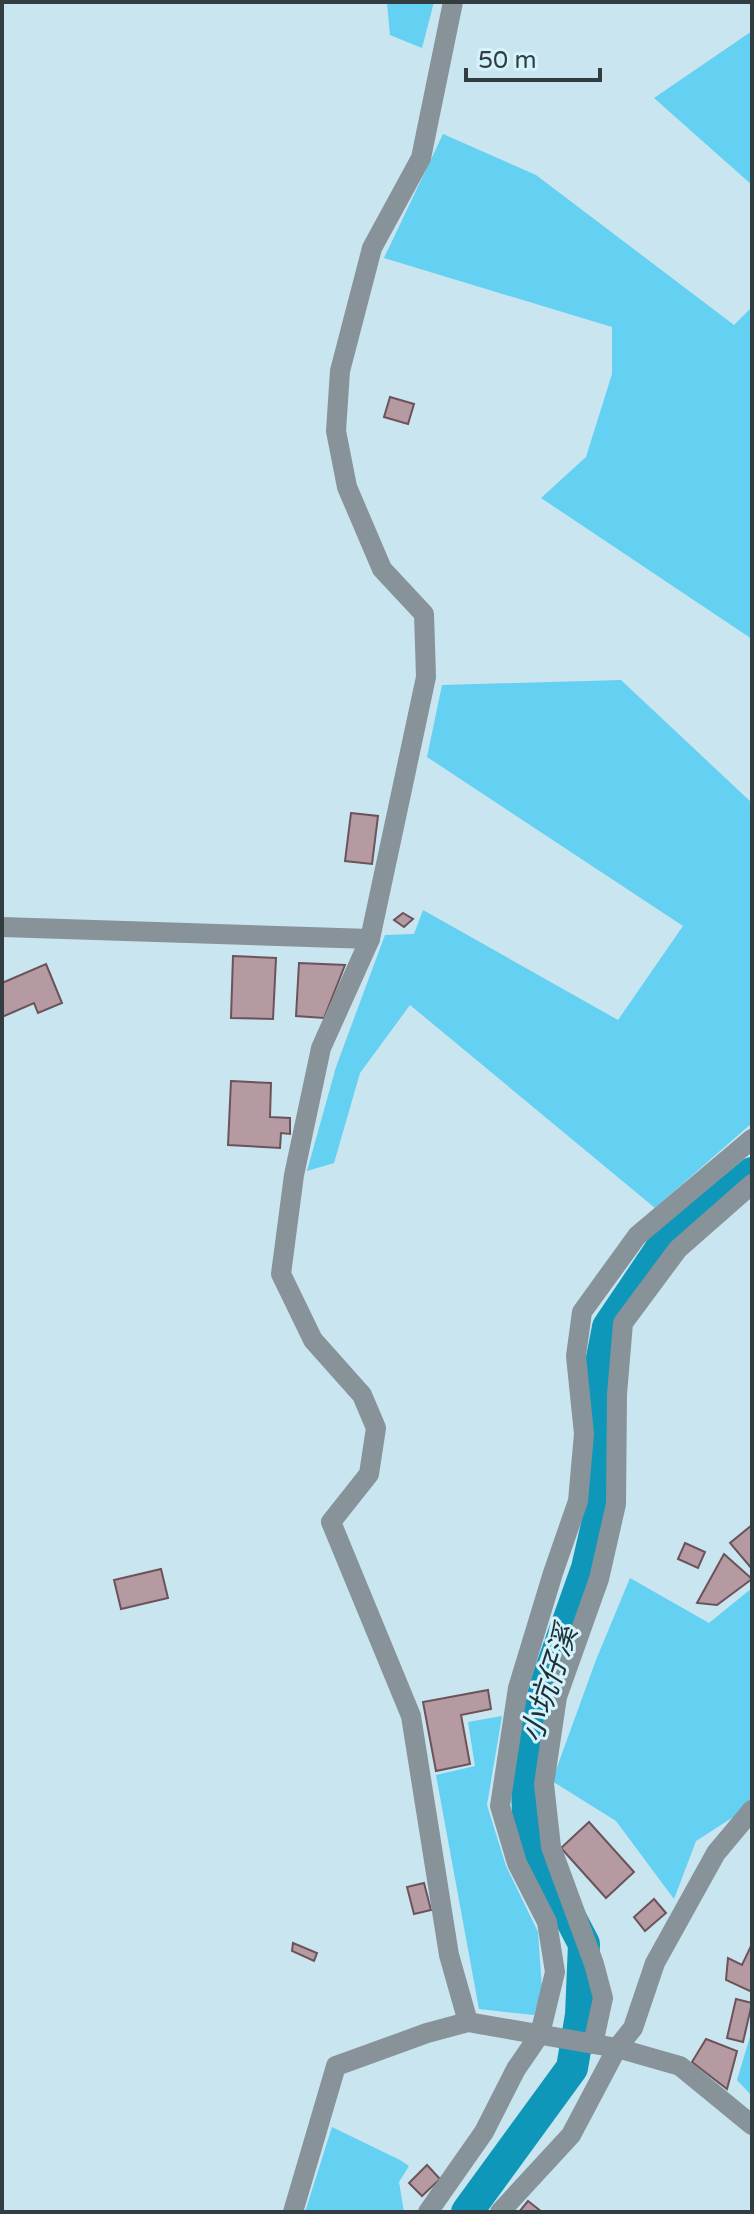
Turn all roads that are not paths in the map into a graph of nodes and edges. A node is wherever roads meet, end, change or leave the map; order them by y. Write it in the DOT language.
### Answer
graph roads {
  1 [pos="453,2"];
  2 [pos="2,927"];
  3 [pos="370,939"];
  4 [pos="752,1139"];
  5 [pos="752,1184"];
  6 [pos="752,1810"];
  7 [pos="468,2022"];
  8 [pos="540,2034"];
  9 [pos="593,2044"];
  10 [pos="617,2048"];
  11 [pos="752,2125"];
  12 [pos="293,2212"];
  13 [pos="428,2212"];
  14 [pos="500,2212"];
  1 -- 3 [label="street"];
  2 -- 3 [label="street"];
  3 -- 7 [label="street"];
  4 -- 8 [label="street"];
  5 -- 9 [label="street"];
  6 -- 10 [label="street"];
  7 -- 8 [label="street"];
  7 -- 12 [label="street"];
  8 -- 9 [label="street"];
  8 -- 13 [label="street"];
  9 -- 10 [label="street"];
  10 -- 11 [label="street"];
  10 -- 14 [label="street"];
}
